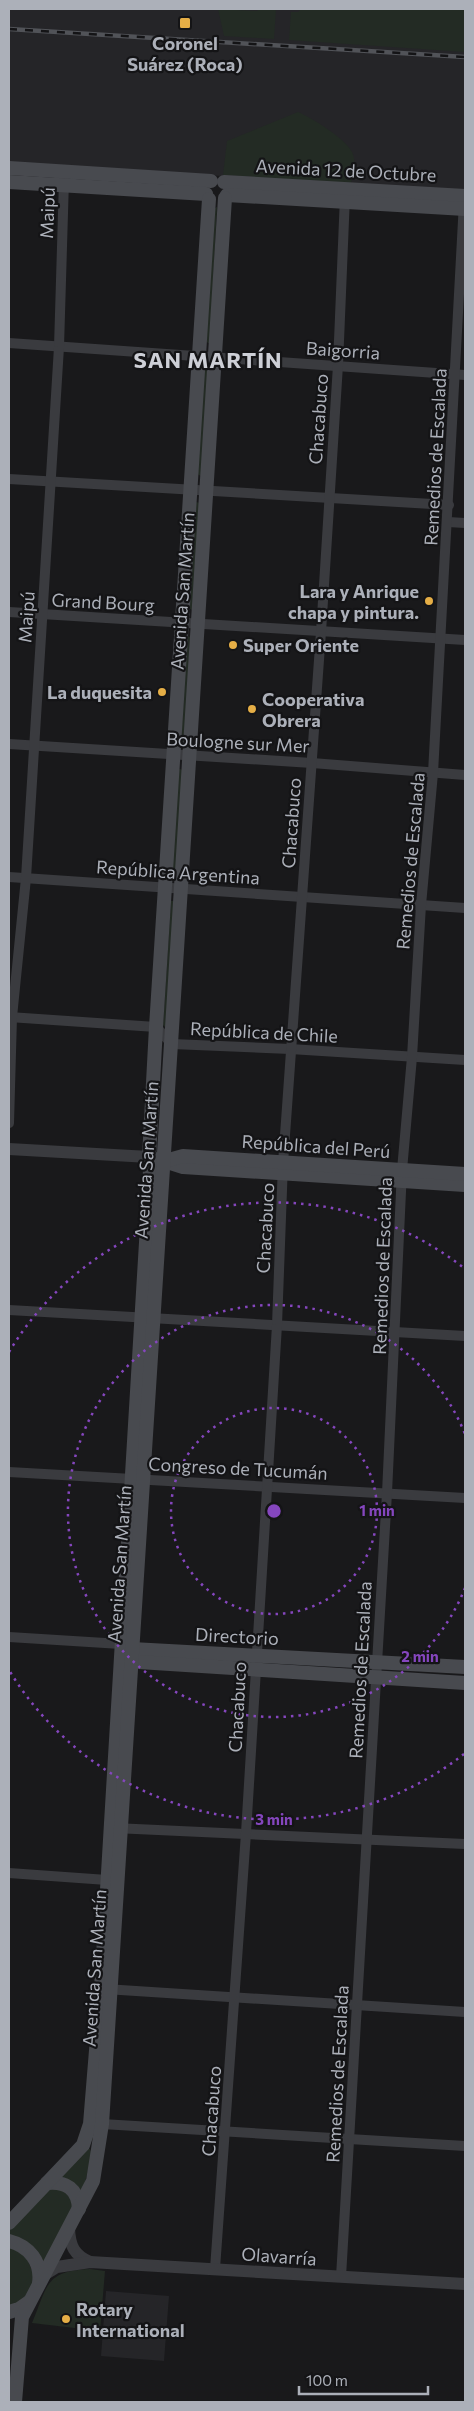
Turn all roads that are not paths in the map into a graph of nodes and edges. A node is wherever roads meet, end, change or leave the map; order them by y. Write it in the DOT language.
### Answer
graph roads {
  1 [pos="9,168"];
  2 [pos="64,179"];
  3 [pos="9,182"];
  4 [pos="217,192"];
  5 [pos="345,194"];
  6 [pos="465,203"];
  7 [pos="9,343"];
  8 [pos="59,347"];
  9 [pos="200,356"];
  10 [pos="215,357"];
  11 [pos="338,365"];
  12 [pos="460,375"];
  13 [pos="9,479"];
  14 [pos="51,482"];
  15 [pos="191,489"];
  16 [pos="207,490"];
  17 [pos="329,497"];
  18 [pos="449,505"];
  19 [pos="448,522"];
  20 [pos="465,523"];
  21 [pos="9,612"];
  22 [pos="42,614"];
  23 [pos="182,623"];
  24 [pos="198,624"];
  25 [pos="321,632"];
  26 [pos="442,639"];
  27 [pos="465,640"];
  28 [pos="9,744"];
  29 [pos="34,745"];
  30 [pos="173,755"];
  31 [pos="190,756"];
  32 [pos="312,763"];
  33 [pos="433,774"];
  34 [pos="465,775"];
  35 [pos="9,878"];
  36 [pos="26,878"];
  37 [pos="166,887"];
  38 [pos="181,889"];
  39 [pos="301,896"];
  40 [pos="421,904"];
  41 [pos="465,908"];
  42 [pos="11,1017"];
  43 [pos="156,1027"];
  44 [pos="172,1044"];
  45 [pos="290,1049"];
  46 [pos="412,1057"];
  47 [pos="465,1060"];
  48 [pos="9,1123"];
  49 [pos="9,1149"];
  50 [pos="149,1157"];
  51 [pos="164,1162"];
  52 [pos="283,1168"];
  53 [pos="465,1174"];
  54 [pos="402,1175"];
  55 [pos="465,1185"];
  56 [pos="9,1310"];
  57 [pos="147,1318"];
  58 [pos="277,1325"];
  59 [pos="395,1331"];
  60 [pos="465,1336"];
  61 [pos="9,1472"];
  62 [pos="138,1479"];
  63 [pos="267,1485"];
  64 [pos="387,1493"];
  65 [pos="465,1498"];
  66 [pos="9,1637"];
  67 [pos="126,1654"];
  68 [pos="256,1655"];
  69 [pos="377,1662"];
  70 [pos="465,1667"];
  71 [pos="255,1670"];
  72 [pos="376,1677"];
  73 [pos="465,1683"];
  74 [pos="116,1828"];
  75 [pos="246,1833"];
  76 [pos="367,1838"];
  77 [pos="465,1844"];
  78 [pos="9,1873"];
  79 [pos="107,1880"];
  80 [pos="106,1989"];
  81 [pos="236,1997"];
  82 [pos="357,2005"];
  83 [pos="465,2012"];
  84 [pos="96,2124"];
  85 [pos="226,2132"];
  86 [pos="350,2139"];
  87 [pos="465,2146"];
  88 [pos="47,2183"];
  89 [pos="79,2209"];
  90 [pos="9,2223"];
  91 [pos="69,2229"];
  92 [pos="9,2241"];
  93 [pos="90,2262"];
  94 [pos="215,2269"];
  95 [pos="341,2277"];
  96 [pos="41,2281"];
  97 [pos="465,2284"];
  98 [pos="29,2302"];
  99 [pos="9,2312"];
  100 [pos="9,2345"];
  101 [pos="17,2373"];
  102 [pos="15,2402"];
  1 -- 2 [label="main road, Avenida 12 de Octubre"];
  2 -- 3 [label="main road, Avenida 12 de Octubre"];
  2 -- 4 [label="main road, Avenida 12 de Octubre"];
  2 -- 8 [label="street, Maipú"];
  4 -- 5 [label="main road, Avenida 12 de Octubre"];
  4 -- 9 [label="main road, Avenida San Martín"];
  4 -- 10 [label="main road, Avenida San Martín"];
  5 -- 6 [label="main road, Avenida 12 de Octubre"];
  5 -- 11 [label="street, Chacabuco"];
  6 -- 12 [label="street, Remedios de Escalada"];
  7 -- 8 [label="street, Baigorria"];
  8 -- 9 [label="street, Baigorria"];
  8 -- 14 [label="street, Maipú"];
  9 -- 10 [label="street, Baigorria"];
  9 -- 15 [label="main road, Avenida San Martín"];
  10 -- 11 [label="street, Baigorria"];
  10 -- 16 [label="main road, Avenida San Martín"];
  11 -- 12 [label="street, Baigorria"];
  11 -- 17 [label="street, Chacabuco"];
  12 -- 18 [label="street, Remedios de Escalada"];
  13 -- 14 [label="street"];
  14 -- 15 [label="street"];
  14 -- 22 [label="street, Maipú"];
  15 -- 16 [label="street"];
  15 -- 23 [label="main road, Avenida San Martín"];
  16 -- 17 [label="street"];
  16 -- 24 [label="main road, Avenida San Martín"];
  17 -- 18 [label="street"];
  17 -- 25 [label="street, Chacabuco"];
  18 -- 19 [label="street, Remedios de Escalada"];
  19 -- 20 [label="street"];
  19 -- 26 [label="street, Remedios de Escalada"];
  21 -- 22 [label="street, Grand Bourg"];
  22 -- 23 [label="street, Grand Bourg"];
  22 -- 29 [label="street, Maipú"];
  23 -- 24 [label="street, Grand Bourg"];
  23 -- 30 [label="main road, Avenida San Martín"];
  24 -- 25 [label="street, Grand Bourg"];
  24 -- 31 [label="main road, Avenida San Martín"];
  25 -- 26 [label="street, Grand Bourg"];
  25 -- 32 [label="street, Chacabuco"];
  26 -- 27 [label="street, Grand Bourg"];
  26 -- 33 [label="street, Remedios de Escalada"];
  28 -- 29 [label="street, Boulogne sur Mer"];
  29 -- 30 [label="street, Boulogne sur Mer"];
  29 -- 36 [label="street, Maipú"];
  30 -- 31 [label="street, Boulogne sur Mer"];
  30 -- 37 [label="main road, Avenida San Martín"];
  31 -- 32 [label="street, Boulogne sur Mer"];
  31 -- 38 [label="main road, Avenida San Martín"];
  32 -- 33 [label="street, Boulogne sur Mer"];
  32 -- 39 [label="street, Chacabuco"];
  33 -- 34 [label="street, Boulogne sur Mer"];
  33 -- 40 [label="street, Remedios de Escalada"];
  35 -- 36 [label="street, República Argentina"];
  36 -- 37 [label="street, República Argentina"];
  36 -- 42 [label="street, Maipú"];
  37 -- 38 [label="street, República Argentina"];
  37 -- 43 [label="main road, Avenida San Martín"];
  38 -- 39 [label="street, República Argentina"];
  38 -- 44 [label="main road, Avenida San Martín"];
  39 -- 40 [label="street, República Argentina"];
  39 -- 45 [label="street, Chacabuco"];
  40 -- 41 [label="street, República Argentina"];
  40 -- 46 [label="street, Remedios de Escalada"];
  42 -- 43 [label="street"];
  42 -- 48 [label="street, Maipú"];
  43 -- 44 [label="street, República de Chile"];
  43 -- 50 [label="main road, Avenida San Martín"];
  44 -- 45 [label="street, República de Chile"];
  44 -- 51 [label="main road, Avenida San Martín"];
  45 -- 46 [label="street, República de Chile"];
  45 -- 52 [label="street, Chacabuco"];
  46 -- 47 [label="street, República de Chile"];
  46 -- 54 [label="street, Remedios de Escalada"];
  49 -- 50 [label="street, República del Perú"];
  50 -- 51 [label="main road, República del Perú"];
  50 -- 57 [label="main road, Avenida San Martín"];
  51 -- 52 [label="main road, República del Perú"];
  51 -- 57 [label="main road, Avenida San Martín"];
  52 -- 54 [label="main road, República del Perú"];
  52 -- 58 [label="street, Chacabuco"];
  53 -- 54 [label="main road, República del Perú"];
  54 -- 55 [label="main road, República del Perú"];
  54 -- 59 [label="street, Remedios de Escalada"];
  56 -- 57 [label="street"];
  57 -- 58 [label="street"];
  57 -- 62 [label="main road, Avenida San Martín"];
  58 -- 59 [label="street"];
  58 -- 63 [label="street, Chacabuco"];
  59 -- 60 [label="street"];
  59 -- 64 [label="street, Remedios de Escalada"];
  61 -- 62 [label="street, Congreso de Tucumán"];
  62 -- 63 [label="street, Congreso de Tucumán"];
  62 -- 67 [label="main road, Avenida San Martín"];
  63 -- 64 [label="street, Congreso de Tucumán"];
  63 -- 68 [label="street, Chacabuco"];
  64 -- 65 [label="street, Congreso de Tucumán"];
  64 -- 69 [label="street, Remedios de Escalada"];
  66 -- 67 [label="street, Directorio"];
  67 -- 68 [label="main road, Directorio"];
  67 -- 71 [label="main road, Directorio"];
  67 -- 74 [label="main road, Avenida San Martín"];
  68 -- 69 [label="main road, Directorio"];
  68 -- 71 [label="street, Chacabuco"];
  69 -- 70 [label="main road, Directorio"];
  69 -- 72 [label="street, Remedios de Escalada"];
  71 -- 72 [label="main road, Directorio"];
  71 -- 75 [label="street, Chacabuco"];
  72 -- 73 [label="main road, Directorio"];
  72 -- 76 [label="street, Remedios de Escalada"];
  74 -- 75 [label="street"];
  74 -- 79 [label="main road, Avenida San Martín"];
  74 -- 80 [label="main road, Avenida San Martín"];
  75 -- 76 [label="street"];
  75 -- 81 [label="street, Chacabuco"];
  76 -- 77 [label="street"];
  76 -- 82 [label="street, Remedios de Escalada"];
  78 -- 79 [label="street"];
  79 -- 80 [label="main road, Avenida San Martín"];
  80 -- 81 [label="street"];
  80 -- 84 [label="main road, Avenida San Martín"];
  81 -- 82 [label="street"];
  81 -- 85 [label="street, Chacabuco"];
  82 -- 83 [label="street"];
  82 -- 86 [label="street, Remedios de Escalada"];
  84 -- 85 [label="street"];
  84 -- 88 [label="main road"];
  84 -- 89 [label="main road"];
  85 -- 86 [label="street"];
  85 -- 94 [label="street, Chacabuco"];
  86 -- 87 [label="street"];
  86 -- 95 [label="street, Remedios de Escalada"];
  88 -- 89 [label="main road"];
  88 -- 90 [label="main road"];
  89 -- 91 [label="main road"];
  91 -- 93 [label="street"];
  91 -- 96 [label="main road"];
  92 -- 96 [label="main road"];
  93 -- 94 [label="street, Olavarría"];
  93 -- 96 [label="street, Olavarría"];
  94 -- 95 [label="street, Olavarría"];
  95 -- 97 [label="street, Olavarría"];
  96 -- 98 [label="main road"];
  98 -- 99 [label="main road"];
  98 -- 101 [label="main road"];
  100 -- 101 [label="main road"];
  101 -- 102 [label="main road"];
}
